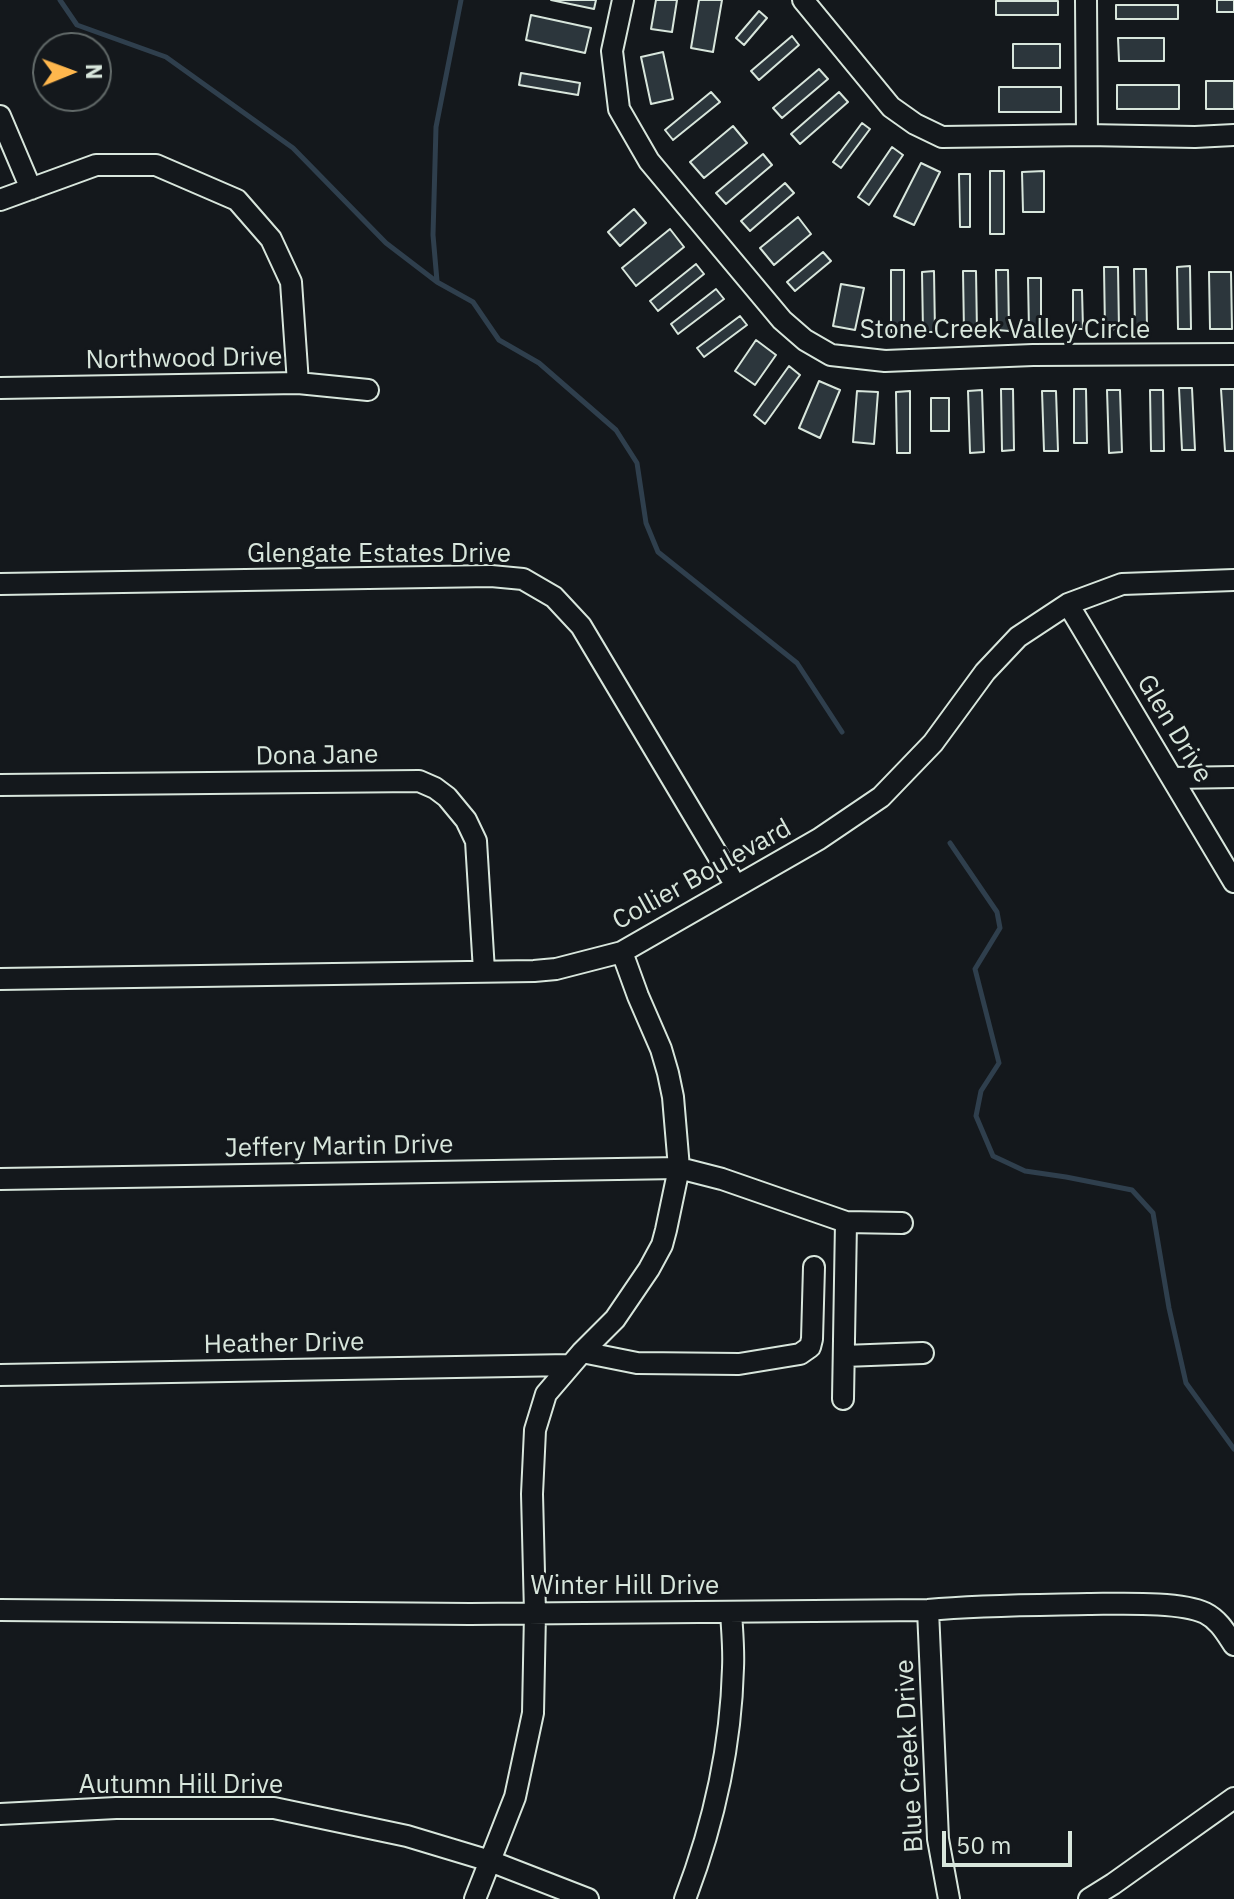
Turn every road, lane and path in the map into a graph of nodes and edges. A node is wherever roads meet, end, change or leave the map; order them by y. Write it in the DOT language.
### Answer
graph roads {
  1 [pos="623,0"];
  2 [pos="803,0"];
  3 [pos="1086,0"];
  4 [pos="0,116"];
  5 [pos="1087,135"];
  6 [pos="1234,135"];
  7 [pos="31,189"];
  8 [pos="0,200"];
  9 [pos="1234,354"];
  10 [pos="298,383"];
  11 [pos="0,388"];
  12 [pos="368,390"];
  13 [pos="1234,580"];
  14 [pos="0,584"];
  15 [pos="1068,604"];
  16 [pos="1234,777"];
  17 [pos="1173,778"];
  18 [pos="0,785"];
  19 [pos="1234,882"];
  20 [pos="736,886"];
  21 [pos="622,952"];
  22 [pos="484,971"];
  23 [pos="0,979"];
  24 [pos="679,1168"];
  25 [pos="0,1179"];
  26 [pos="846,1222"];
  27 [pos="902,1223"];
  28 [pos="814,1267"];
  29 [pos="923,1353"];
  30 [pos="844,1356"];
  31 [pos="576,1359"];
  32 [pos="0,1375"];
  33 [pos="843,1399"];
  34 [pos="0,1610"];
  35 [pos="928,1610"];
  36 [pos="731,1612"];
  37 [pos="535,1613"];
  38 [pos="1234,1645"];
  39 [pos="1234,1798"];
  40 [pos="0,1814"];
  41 [pos="490,1861"];
  42 [pos="475,1899"];
  43 [pos="588,1899"];
  44 [pos="685,1899"];
  45 [pos="949,1899"];
  46 [pos="1089,1899"];
  1 -- 9 [label="street, Stone Creek Valley Circle"];
  2 -- 5 [label="street"];
  3 -- 5 [label="street"];
  4 -- 7 [label="street"];
  5 -- 6 [label="street"];
  7 -- 8 [label="street"];
  7 -- 10 [label="street"];
  10 -- 11 [label="street, Northwood Drive"];
  10 -- 12 [label="street, Northwood Drive"];
  13 -- 15 [label="street, Collier Boulevard"];
  14 -- 20 [label="street, Glengate Estates Drive"];
  15 -- 17 [label="street, Glen Drive"];
  15 -- 20 [label="street, Collier Boulevard"];
  16 -- 17 [label="street"];
  17 -- 19 [label="street, Glen Drive"];
  18 -- 22 [label="street, Dona Jane"];
  20 -- 21 [label="street, Collier Boulevard"];
  21 -- 22 [label="street, Collier Boulevard"];
  21 -- 24 [label="street"];
  22 -- 23 [label="street, Collier Boulevard"];
  24 -- 25 [label="street, Jeffery Martin Drive"];
  24 -- 26 [label="street, Jeffery Martin Drive"];
  24 -- 31 [label="street"];
  26 -- 27 [label="street, Jeffery Martin Drive"];
  26 -- 30 [label="street"];
  28 -- 31 [label="street, Heather Drive"];
  29 -- 30 [label="street"];
  30 -- 33 [label="street"];
  31 -- 32 [label="street, Heather Drive"];
  31 -- 37 [label="street"];
  34 -- 37 [label="street, Winter Hill Drive"];
  35 -- 36 [label="street, Winter Hill Drive"];
  35 -- 38 [label="street, Winter Hill Drive"];
  35 -- 45 [label="street, Blue Creek Drive"];
  36 -- 37 [label="street, Winter Hill Drive"];
  36 -- 44 [label="street"];
  37 -- 41 [label="street"];
  39 -- 46 [label="street"];
  40 -- 41 [label="street, Autumn Hill Drive"];
  41 -- 42 [label="street"];
  41 -- 43 [label="street, Autumn Hill Drive"];
}
